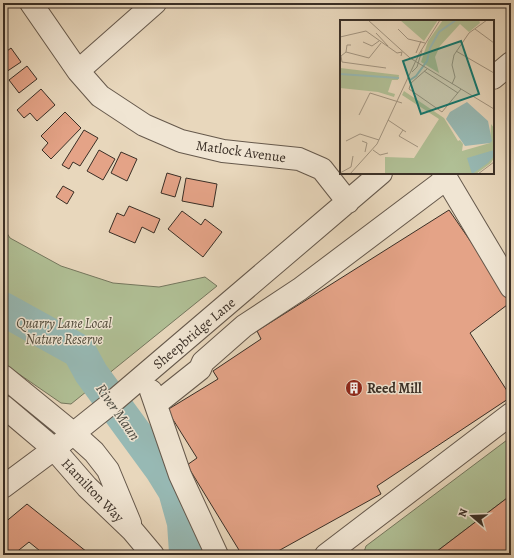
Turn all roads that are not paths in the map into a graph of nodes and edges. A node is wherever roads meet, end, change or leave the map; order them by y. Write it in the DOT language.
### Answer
graph roads {
  1 [pos="31,3"];
  2 [pos="155,3"];
  3 [pos="511,63"];
  4 [pos="78,71"];
  5 [pos="494,77"];
  6 [pos="380,174"];
  7 [pos="444,176"];
  8 [pos="348,202"];
  9 [pos="511,287"];
  10 [pos="145,374"];
  11 [pos="3,376"];
  12 [pos="156,404"];
  13 [pos="3,406"];
  14 [pos="511,414"];
  15 [pos="74,434"];
  16 [pos="54,449"];
  17 [pos="3,487"];
  18 [pos="132,530"];
  19 [pos="153,555"];
  20 [pos="217,555"];
  21 [pos="326,555"];
  1 -- 4 [label="street, Matlock Avenue"];
  2 -- 4 [label="street"];
  3 -- 5 [label="street"];
  4 -- 8 [label="street, Matlock Avenue"];
  6 -- 8 [label="street, Sheepbridge Lane"];
  7 -- 9 [label="street"];
  7 -- 12 [label="street"];
  8 -- 10 [label="street, Sheepbridge Lane"];
  10 -- 12 [label="street"];
  10 -- 15 [label="street, Sheepbridge Lane"];
  11 -- 15 [label="street, Hamilton Way"];
  12 -- 20 [label="street"];
  13 -- 16 [label="street, Hamilton Way"];
  14 -- 21 [label="street"];
  15 -- 16 [label="street, Sheepbridge Lane"];
  15 -- 18 [label="street, Hamilton Way"];
  16 -- 17 [label="street, Sheepbridge Lane"];
  16 -- 18 [label="street, Hamilton Way"];
  18 -- 19 [label="street, Hamilton Way"];
}
